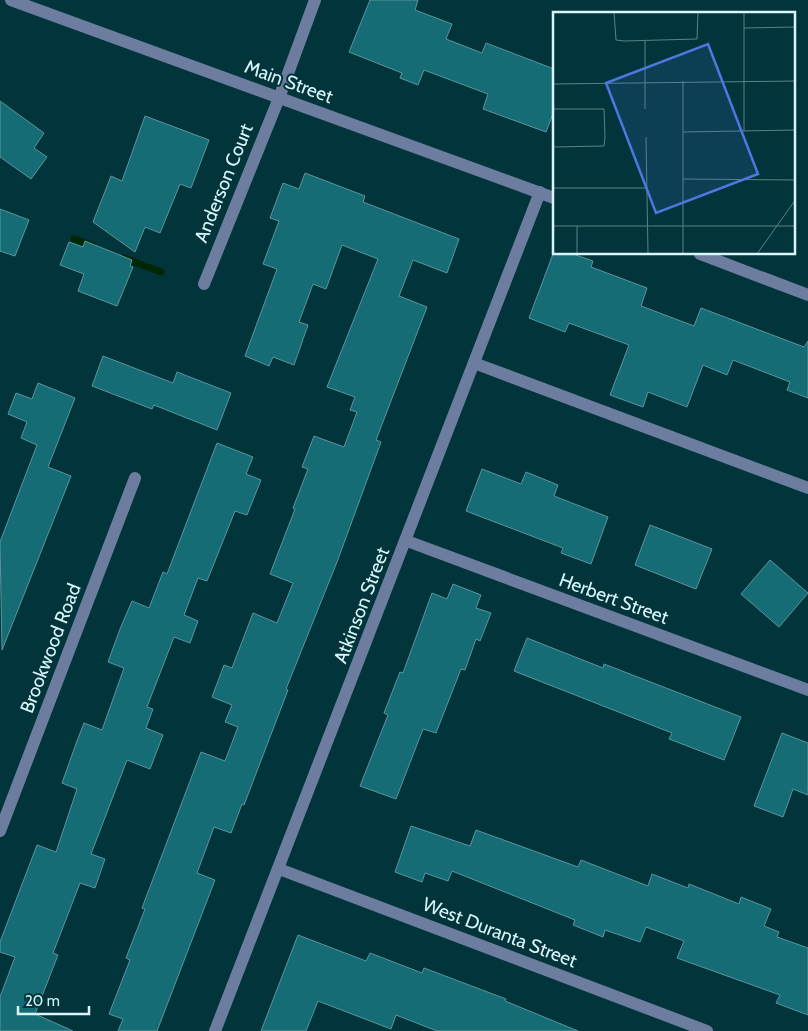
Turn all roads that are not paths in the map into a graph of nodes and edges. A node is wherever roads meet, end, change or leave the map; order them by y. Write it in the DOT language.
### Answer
graph roads {
  1 [pos="11,0"];
  2 [pos="315,0"];
  3 [pos="279,98"];
  4 [pos="540,192"];
  5 [pos="553,198"];
  6 [pos="703,255"];
  7 [pos="204,284"];
  8 [pos="808,295"];
  9 [pos="474,363"];
  10 [pos="135,478"];
  11 [pos="808,488"];
  12 [pos="406,541"];
  13 [pos="808,690"];
  14 [pos="0,831"];
  15 [pos="279,869"];
  16 [pos="215,1031"];
  17 [pos="707,1031"];
  1 -- 3 [label="street, Main Street"];
  2 -- 3 [label="street, Anderson Court"];
  3 -- 4 [label="street, Main Street"];
  3 -- 7 [label="street, Anderson Court"];
  4 -- 5 [label="street, Main Street"];
  4 -- 9 [label="street, Atkinson Street"];
  6 -- 8 [label="street"];
  9 -- 11 [label="street"];
  9 -- 12 [label="street, Atkinson Street"];
  10 -- 14 [label="street, Brookwood Road"];
  12 -- 13 [label="street, Herbert Street"];
  12 -- 15 [label="street, Atkinson Street"];
  15 -- 16 [label="street, Atkinson Street"];
  15 -- 17 [label="street, West Duranta Street"];
}
